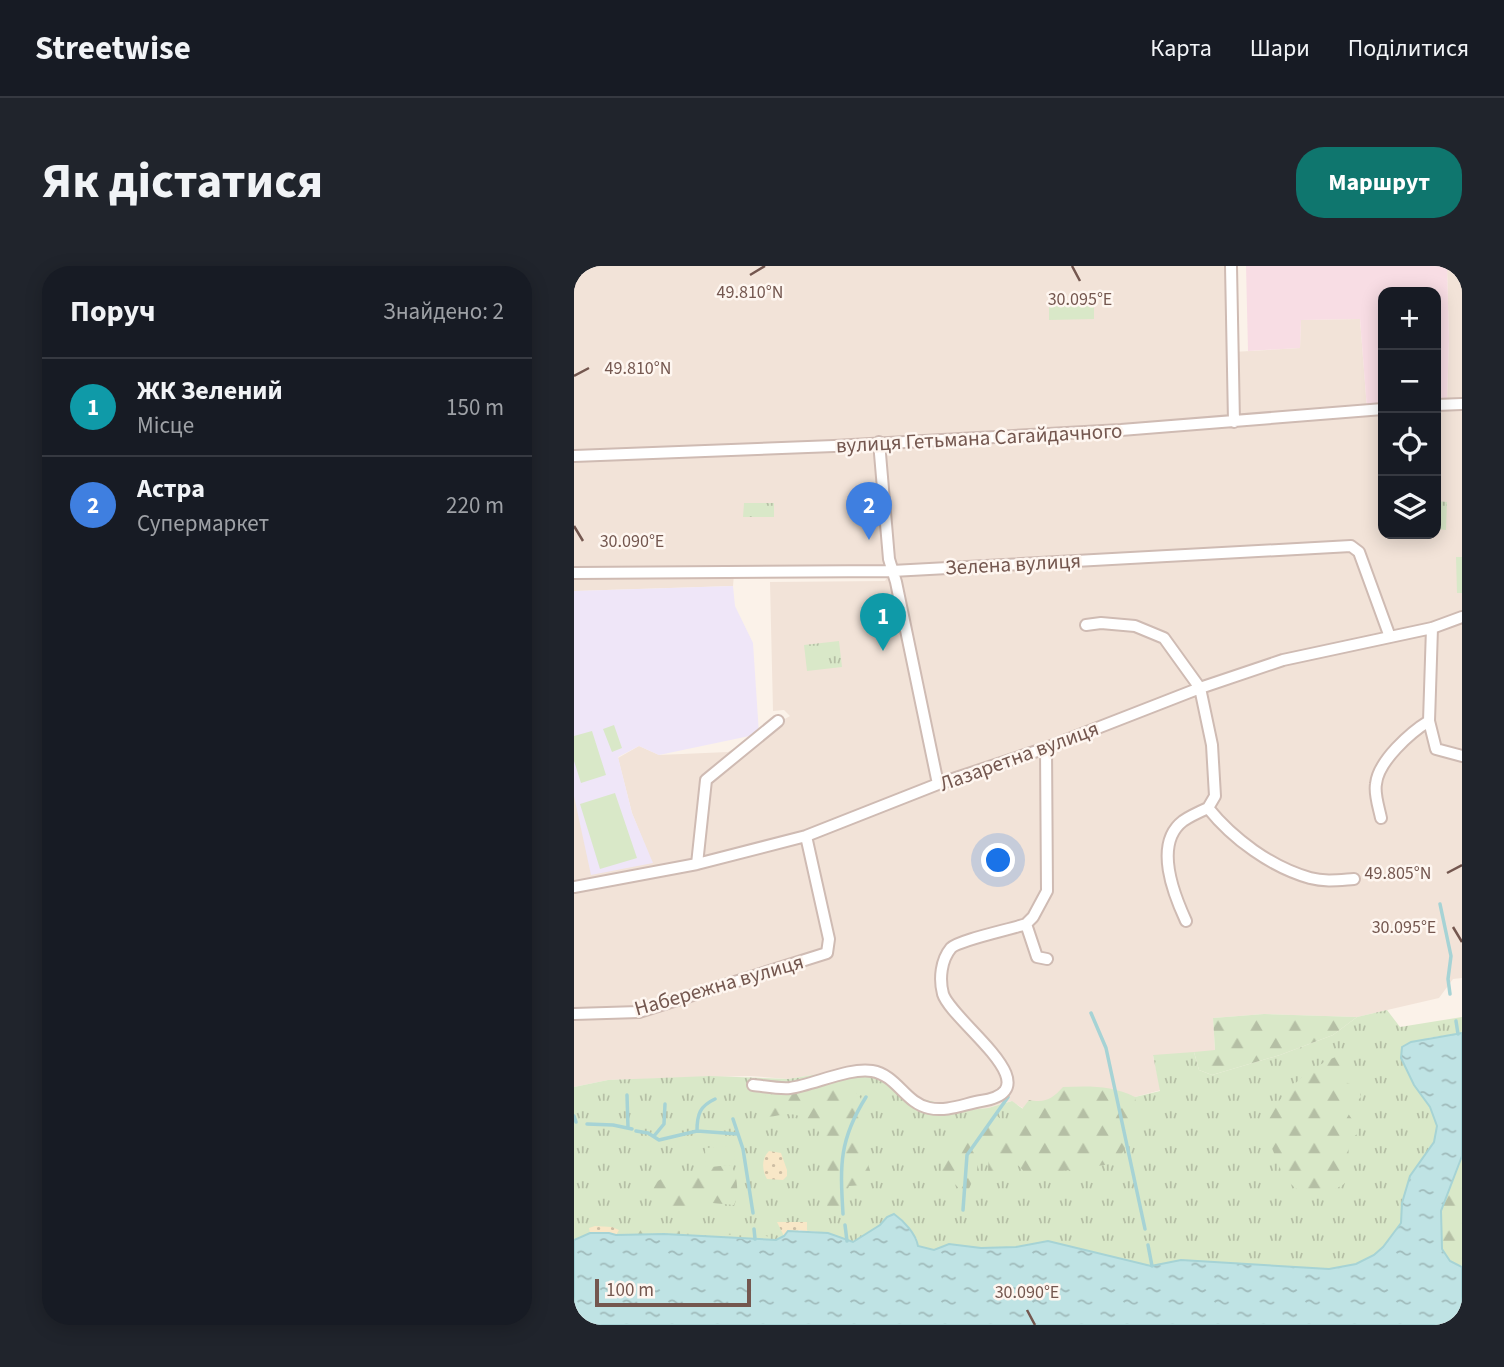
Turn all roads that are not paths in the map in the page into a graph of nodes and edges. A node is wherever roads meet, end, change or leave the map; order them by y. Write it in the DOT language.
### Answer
graph roads {
  1 [pos="1231,266"];
  2 [pos="1462,404"];
  3 [pos="1441,405"];
  4 [pos="1378,410"];
  5 [pos="1234,422"];
  6 [pos="879,442"];
  7 [pos="574,456"];
  8 [pos="892,571"];
  9 [pos="574,573"];
  10 [pos="1462,617"];
  11 [pos="1086,625"];
  12 [pos="1432,628"];
  13 [pos="1390,637"];
  14 [pos="1200,688"];
  15 [pos="778,721"];
  16 [pos="1429,721"];
  17 [pos="1046,748"];
  18 [pos="1462,756"];
  19 [pos="938,784"];
  20 [pos="1208,808"];
  21 [pos="1381,818"];
  22 [pos="806,836"];
  23 [pos="697,864"];
  24 [pos="1354,879"];
  25 [pos="574,887"];
  26 [pos="1186,921"];
  27 [pos="1026,924"];
  28 [pos="1047,959"];
  29 [pos="574,1014"];
  30 [pos="752,1085"];
  1 -- 5 [label="street"];
  2 -- 3 [label="street"];
  4 -- 5 [label="street, вулиця Гетьмана Сагайдачного"];
  5 -- 6 [label="street, вулиця Гетьмана Сагайдачного"];
  6 -- 7 [label="street, вулиця Гетьмана Сагайдачного"];
  6 -- 8 [label="street"];
  8 -- 9 [label="street, Зелена вулиця"];
  8 -- 13 [label="street, Зелена вулиця"];
  8 -- 19 [label="street"];
  10 -- 12 [label="street, Лазаретна вулиця"];
  11 -- 14 [label="street"];
  12 -- 13 [label="street, Лазаретна вулиця"];
  12 -- 16 [label="street"];
  13 -- 14 [label="street, Лазаретна вулиця"];
  14 -- 17 [label="street, Лазаретна вулиця"];
  14 -- 20 [label="street"];
  15 -- 23 [label="street"];
  16 -- 18 [label="street"];
  16 -- 21 [label="street"];
  17 -- 19 [label="street, Лазаретна вулиця"];
  17 -- 27 [label="street"];
  19 -- 22 [label="street, Лазаретна вулиця"];
  20 -- 24 [label="street"];
  20 -- 26 [label="street"];
  22 -- 23 [label="street, Лазаретна вулиця"];
  22 -- 29 [label="street, Набережна вулиця"];
  23 -- 25 [label="street, Лазаретна вулиця"];
  27 -- 28 [label="street"];
  27 -- 30 [label="street"];
}
